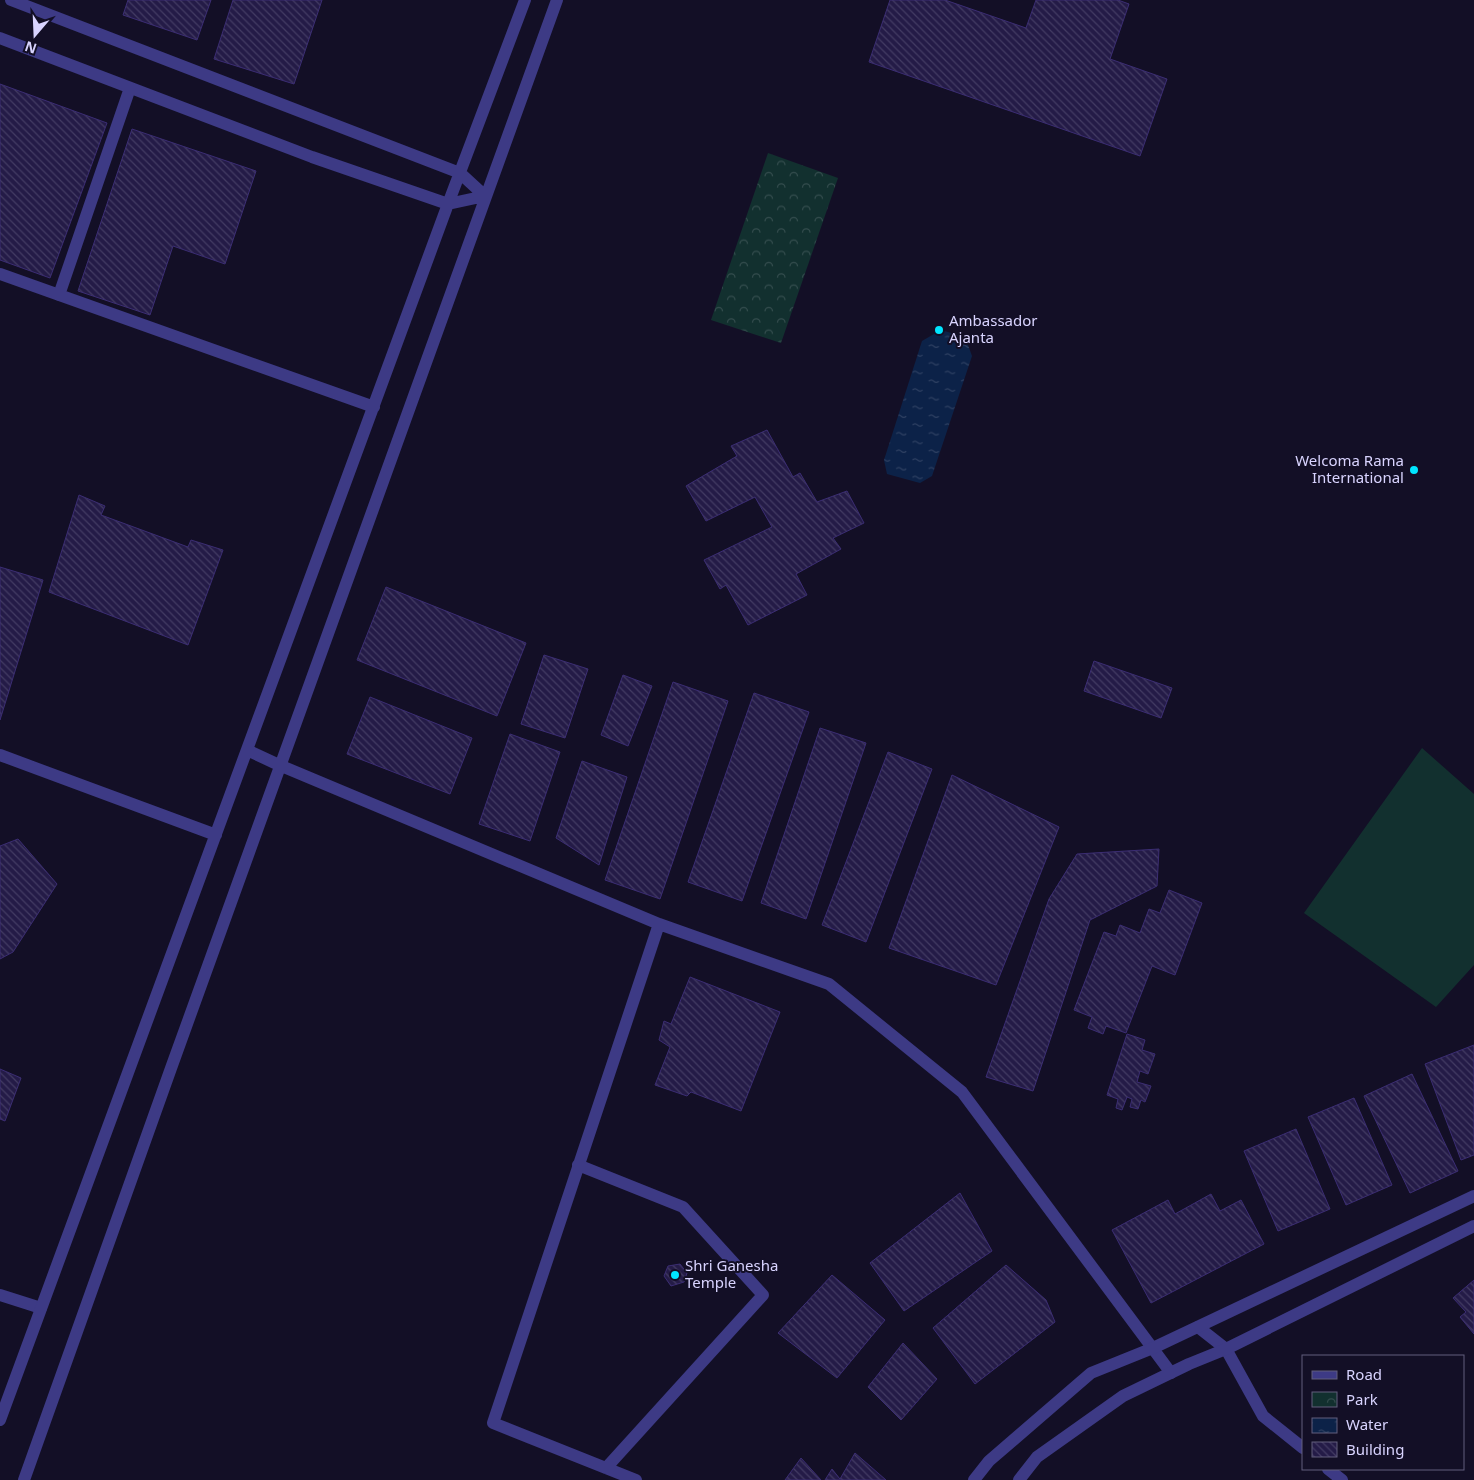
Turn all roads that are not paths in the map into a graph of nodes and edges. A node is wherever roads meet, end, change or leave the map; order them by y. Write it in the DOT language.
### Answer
graph roads {
  1 [pos="10,0"];
  2 [pos="525,0"];
  3 [pos="557,0"];
  4 [pos="0,38"];
  5 [pos="130,88"];
  6 [pos="460,173"];
  7 [pos="486,196"];
  8 [pos="448,204"];
  9 [pos="0,274"];
  10 [pos="59,295"];
  11 [pos="374,407"];
  12 [pos="247,750"];
  13 [pos="0,756"];
  14 [pos="279,765"];
  15 [pos="216,835"];
  16 [pos="659,924"];
  17 [pos="578,1166"];
  18 [pos="1474,1196"];
  19 [pos="1474,1226"];
  20 [pos="0,1295"];
  21 [pos="41,1308"];
  22 [pos="1198,1327"];
  23 [pos="1153,1348"];
  24 [pos="1226,1349"];
  25 [pos="1172,1373"];
  26 [pos="0,1420"];
  27 [pos="1302,1447"];
  28 [pos="606,1468"];
  29 [pos="1329,1470"];
  30 [pos="24,1480"];
  31 [pos="636,1480"];
  32 [pos="974,1480"];
  33 [pos="1018,1480"];
  34 [pos="1342,1480"];
  1 -- 6 [label="street"];
  2 -- 6 [label="street"];
  3 -- 7 [label="street"];
  4 -- 5 [label="street"];
  5 -- 8 [label="street"];
  5 -- 10 [label="street"];
  6 -- 7 [label="street"];
  6 -- 8 [label="street"];
  7 -- 8 [label="street"];
  7 -- 14 [label="street"];
  8 -- 11 [label="street"];
  9 -- 10 [label="street"];
  10 -- 11 [label="street"];
  11 -- 12 [label="street"];
  12 -- 14 [label="street"];
  12 -- 15 [label="street"];
  13 -- 15 [label="street"];
  14 -- 16 [label="street"];
  14 -- 30 [label="street"];
  15 -- 21 [label="street"];
  16 -- 17 [label="street"];
  16 -- 23 [label="street"];
  17 -- 28 [label="street"];
  17 -- 28 [label="street"];
  18 -- 22 [label="street"];
  19 -- 24 [label="street"];
  20 -- 21 [label="street"];
  21 -- 26 [label="street"];
  22 -- 23 [label="street"];
  22 -- 24 [label="street"];
  23 -- 25 [label="street"];
  23 -- 32 [label="street"];
  24 -- 25 [label="street"];
  24 -- 27 [label="street"];
  25 -- 33 [label="street"];
  28 -- 31 [label="street"];
  29 -- 34 [label="street"];
}
